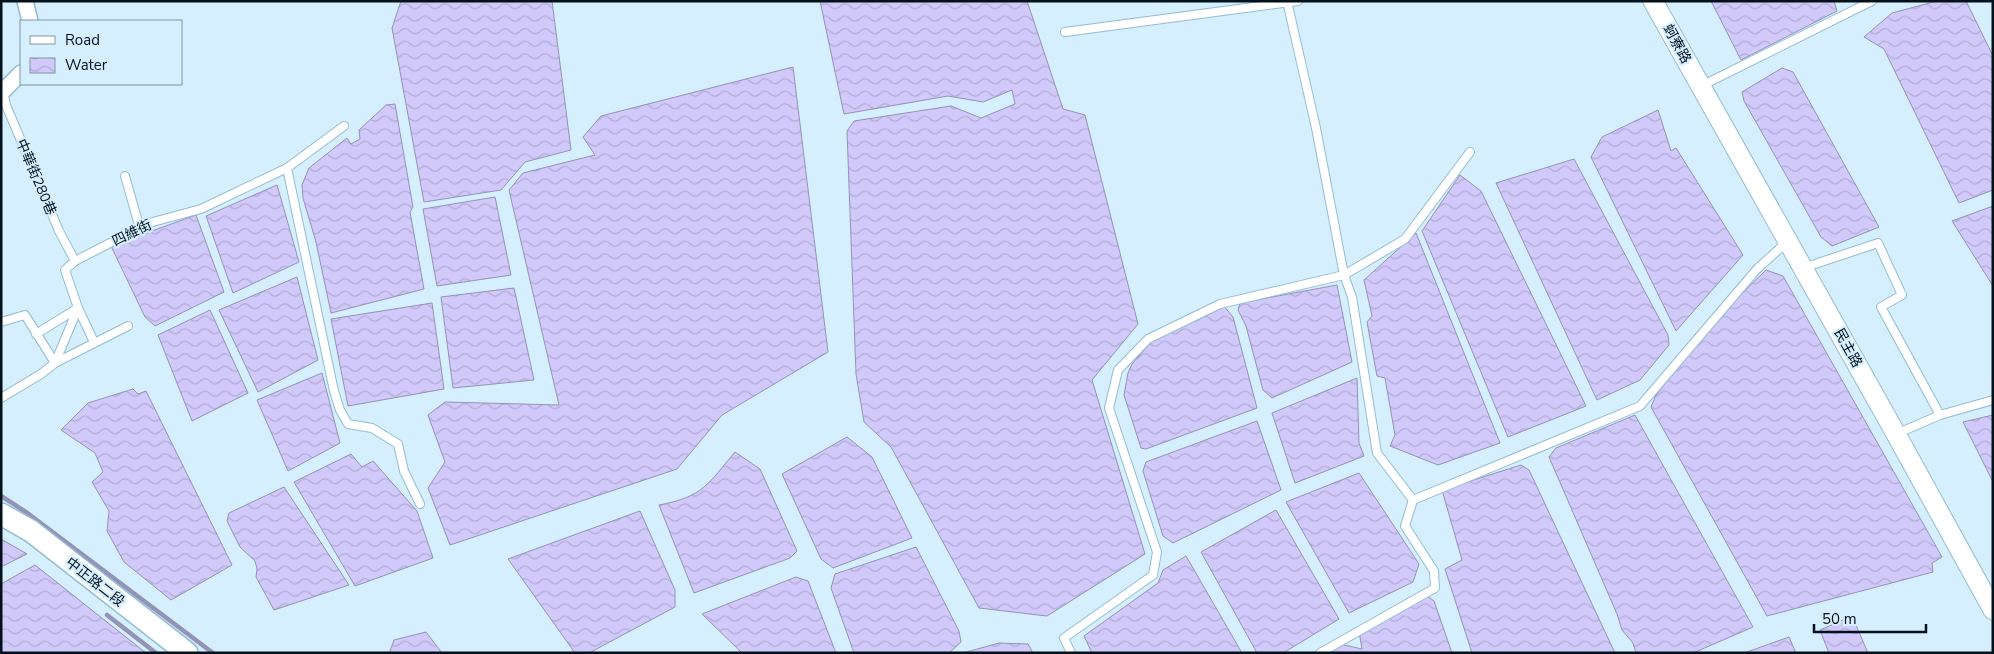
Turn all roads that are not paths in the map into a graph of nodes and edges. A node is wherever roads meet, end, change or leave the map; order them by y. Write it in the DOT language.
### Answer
graph roads {
  1 [pos="25,1"];
  2 [pos="1298,1"];
  3 [pos="1653,1"];
  4 [pos="1872,1"];
  5 [pos="1288,2"];
  6 [pos="30,20"];
  7 [pos="1065,32"];
  8 [pos="20,74"];
  9 [pos="1700,86"];
  10 [pos="2,90"];
  11 [pos="344,126"];
  12 [pos="1470,152"];
  13 [pos="287,168"];
  14 [pos="125,176"];
  15 [pos="140,228"];
  16 [pos="1788,241"];
  17 [pos="75,261"];
  18 [pos="1803,268"];
  19 [pos="1344,275"];
  20 [pos="78,308"];
  21 [pos="1,322"];
  22 [pos="128,326"];
  23 [pos="36,334"];
  24 [pos="94,342"];
  25 [pos="55,363"];
  26 [pos="1,398"];
  27 [pos="1993,400"];
  28 [pos="1940,415"];
  29 [pos="1896,434"];
  30 [pos="1413,500"];
  31 [pos="420,504"];
  32 [pos="1,514"];
  33 [pos="1993,610"];
  34 [pos="187,653"];
  35 [pos="1071,653"];
  36 [pos="1320,653"];
  1 -- 6 [label="street"];
  2 -- 5 [label="lane"];
  3 -- 9 [label="street, 蚵寮路"];
  4 -- 9 [label="lane"];
  5 -- 7 [label="lane"];
  5 -- 19 [label="lane"];
  8 -- 10 [label="street"];
  9 -- 16 [label="street, 民主路"];
  10 -- 17 [label="lane, 中華街280巷"];
  11 -- 13 [label="lane, 四維街"];
  12 -- 19 [label="lane"];
  13 -- 15 [label="lane, 四維街"];
  13 -- 31 [label="lane"];
  14 -- 15 [label="lane"];
  15 -- 17 [label="lane, 四維街"];
  16 -- 18 [label="street, 民主路"];
  16 -- 30 [label="lane"];
  17 -- 20 [label="lane"];
  18 -- 28 [label="lane"];
  18 -- 29 [label="street, 民主路"];
  19 -- 30 [label="lane"];
  19 -- 35 [label="lane"];
  20 -- 23 [label="lane"];
  20 -- 24 [label="lane"];
  20 -- 25 [label="lane"];
  21 -- 23 [label="lane"];
  22 -- 24 [label="lane"];
  23 -- 25 [label="lane"];
  24 -- 25 [label="lane"];
  25 -- 26 [label="lane"];
  27 -- 28 [label="lane"];
  28 -- 29 [label="lane"];
  29 -- 33 [label="street, 民主路"];
  30 -- 36 [label="lane"];
  32 -- 34 [label="main road, 中正路二段"];
}
